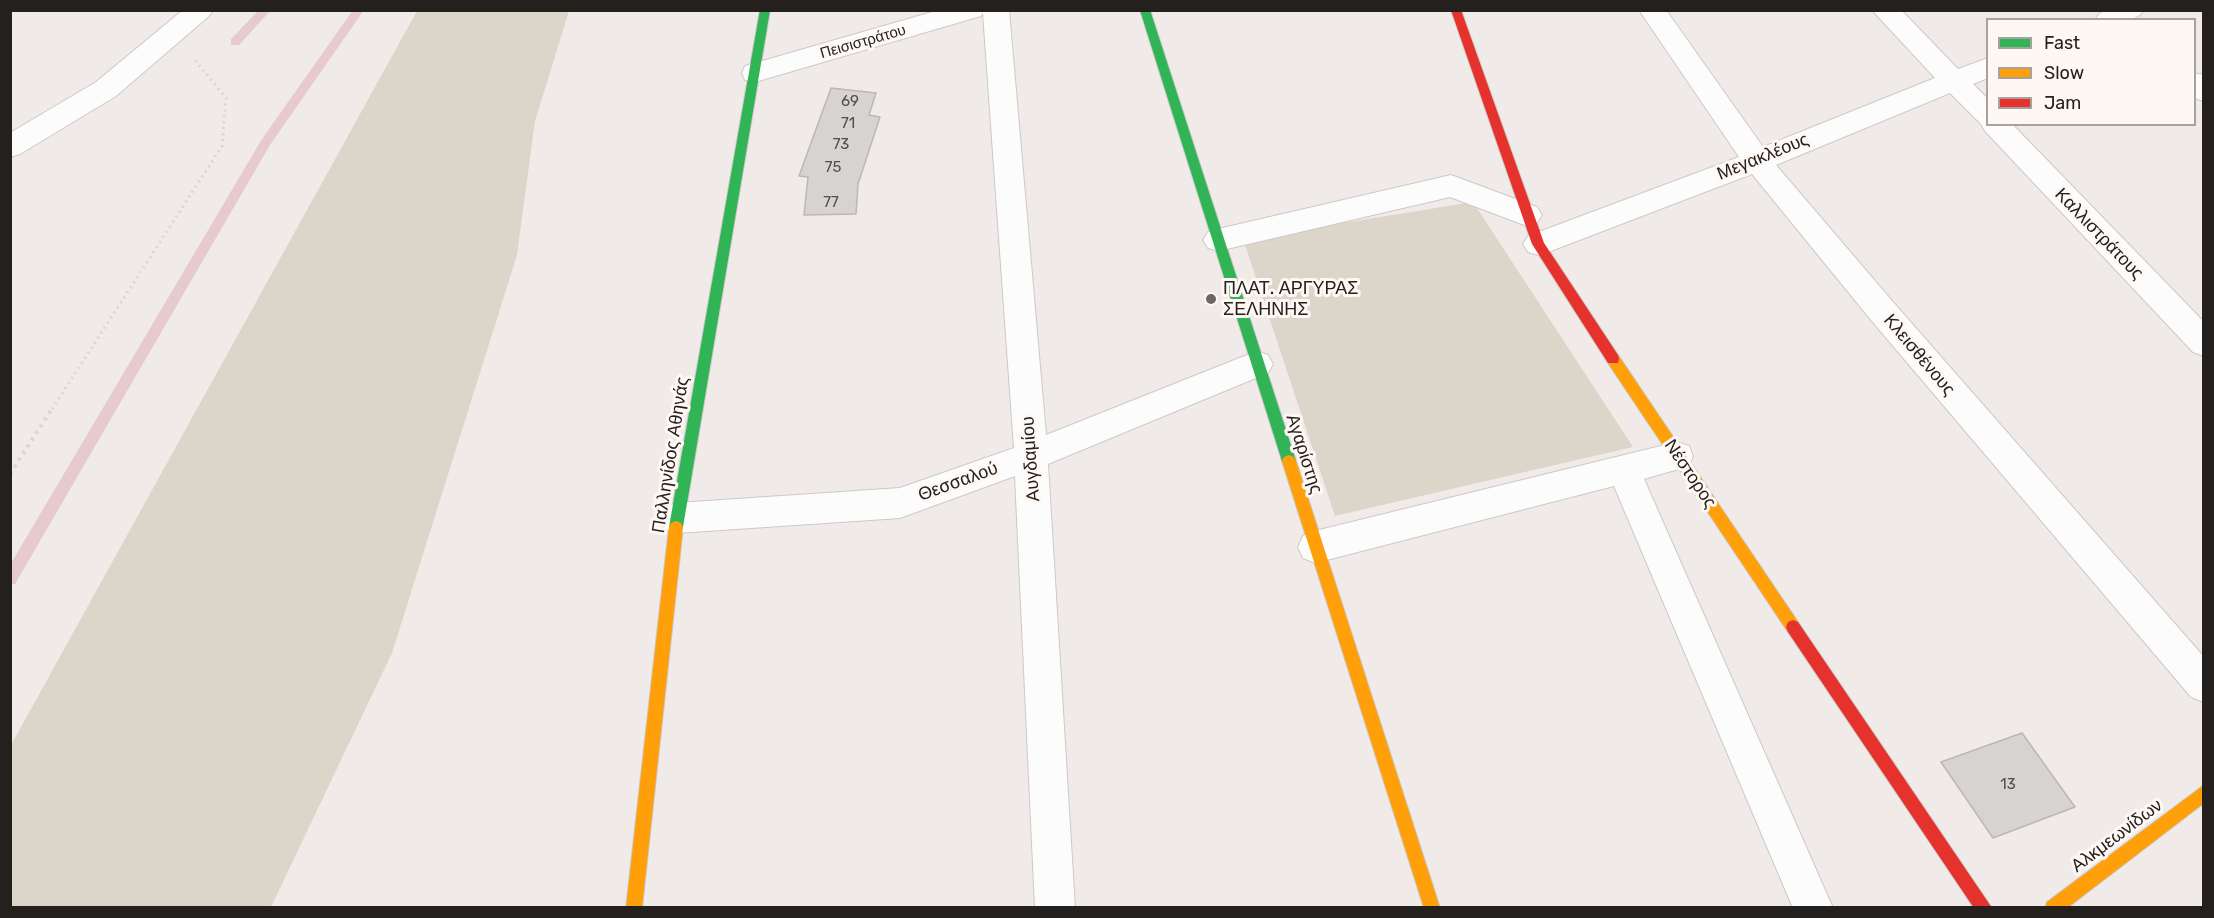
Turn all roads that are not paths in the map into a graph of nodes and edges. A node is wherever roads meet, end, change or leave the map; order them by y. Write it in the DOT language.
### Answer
graph roads {
  1 [pos="200,10"];
  2 [pos="765,10"];
  3 [pos="972,10"];
  4 [pos="996,10"];
  5 [pos="1145,10"];
  6 [pos="1456,10"];
  7 [pos="1652,10"];
  8 [pos="1885,10"];
  9 [pos="1986,68"];
  10 [pos="755,73"];
  11 [pos="1954,80"];
  12 [pos="1986,114"];
  13 [pos="1997,126"];
  14 [pos="10,147"];
  15 [pos="1757,160"];
  16 [pos="1527,215"];
  17 [pos="1218,240"];
  18 [pos="1538,244"];
  19 [pos="2204,343"];
  20 [pos="1257,364"];
  21 [pos="1031,456"];
  22 [pos="1677,456"];
  23 [pos="1624,470"];
  24 [pos="677,518"];
  25 [pos="1315,547"];
  26 [pos="2204,685"];
  27 [pos="2204,793"];
  28 [pos="633,908"];
  29 [pos="1055,908"];
  30 [pos="1432,908"];
  31 [pos="1813,908"];
  32 [pos="1984,908"];
  33 [pos="2053,908"];
  1 -- 14 [label="street"];
  2 -- 10 [label="street, Παλληνίδος Αθηνάς"];
  3 -- 10 [label="street, Πεισιστράτου"];
  4 -- 21 [label="street, Αυγδαμίου"];
  5 -- 17 [label="street, Αγαρίστης"];
  6 -- 16 [label="street, Νέστορος"];
  7 -- 15 [label="street, Κλεισθένους"];
  8 -- 11 [label="street"];
  9 -- 11 [label="street, Μεγακλέους"];
  10 -- 24 [label="street, Παλληνίδος Αθηνάς"];
  11 -- 12 [label="street"];
  11 -- 15 [label="street, Μεγακλέους"];
  13 -- 19 [label="street, Καλλιστράτους"];
  15 -- 18 [label="street, Μεγακλέους"];
  15 -- 26 [label="street, Κλεισθένους"];
  16 -- 17 [label="street"];
  16 -- 18 [label="street, Νέστορος"];
  17 -- 20 [label="street, Αγαρίστης"];
  18 -- 22 [label="street, Νέστορος"];
  20 -- 21 [label="street, Θεσσαλού"];
  20 -- 25 [label="street, Αγαρίστης"];
  21 -- 24 [label="street, Θεσσαλού"];
  21 -- 29 [label="street, Αυγδαμίου"];
  22 -- 23 [label="street"];
  22 -- 32 [label="street, Νέστορος"];
  23 -- 25 [label="street"];
  23 -- 31 [label="street"];
  24 -- 28 [label="street, Παλληνίδος Αθηνάς"];
  25 -- 30 [label="street, Αγαρίστης"];
  27 -- 33 [label="street, Αλκμεωνίδων"];
}
